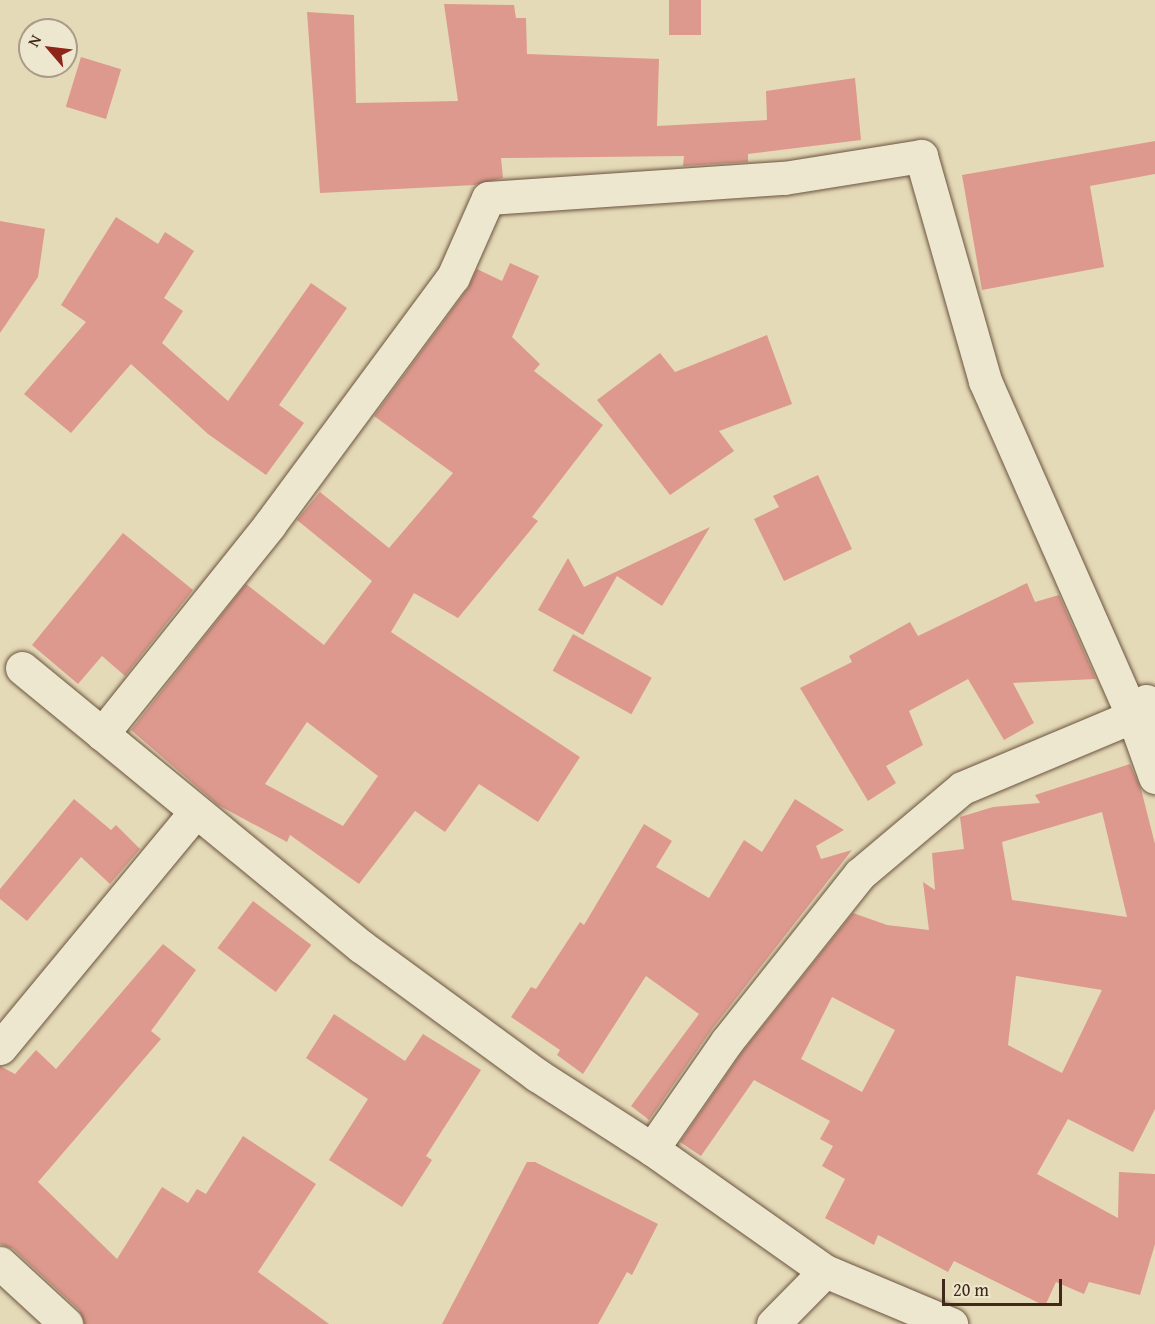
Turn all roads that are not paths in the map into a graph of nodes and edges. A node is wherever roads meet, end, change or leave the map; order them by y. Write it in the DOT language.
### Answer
graph roads {
  1 [pos="22,668"];
  2 [pos="1155,690"];
  3 [pos="1144,714"];
  4 [pos="102,734"];
  5 [pos="1155,777"];
  6 [pos="195,812"];
  7 [pos="0,1048"];
  8 [pos="652,1149"];
  9 [pos="0,1263"];
  10 [pos="825,1271"];
  11 [pos="66,1324"];
  12 [pos="773,1324"];
  13 [pos="951,1324"];
  1 -- 4 [label="street"];
  2 -- 3 [label="street"];
  3 -- 4 [label="street"];
  3 -- 5 [label="street"];
  3 -- 8 [label="street"];
  4 -- 6 [label="street"];
  6 -- 7 [label="street"];
  6 -- 8 [label="street"];
  8 -- 10 [label="street"];
  9 -- 11 [label="street"];
  10 -- 12 [label="street"];
  10 -- 13 [label="street"];
}
